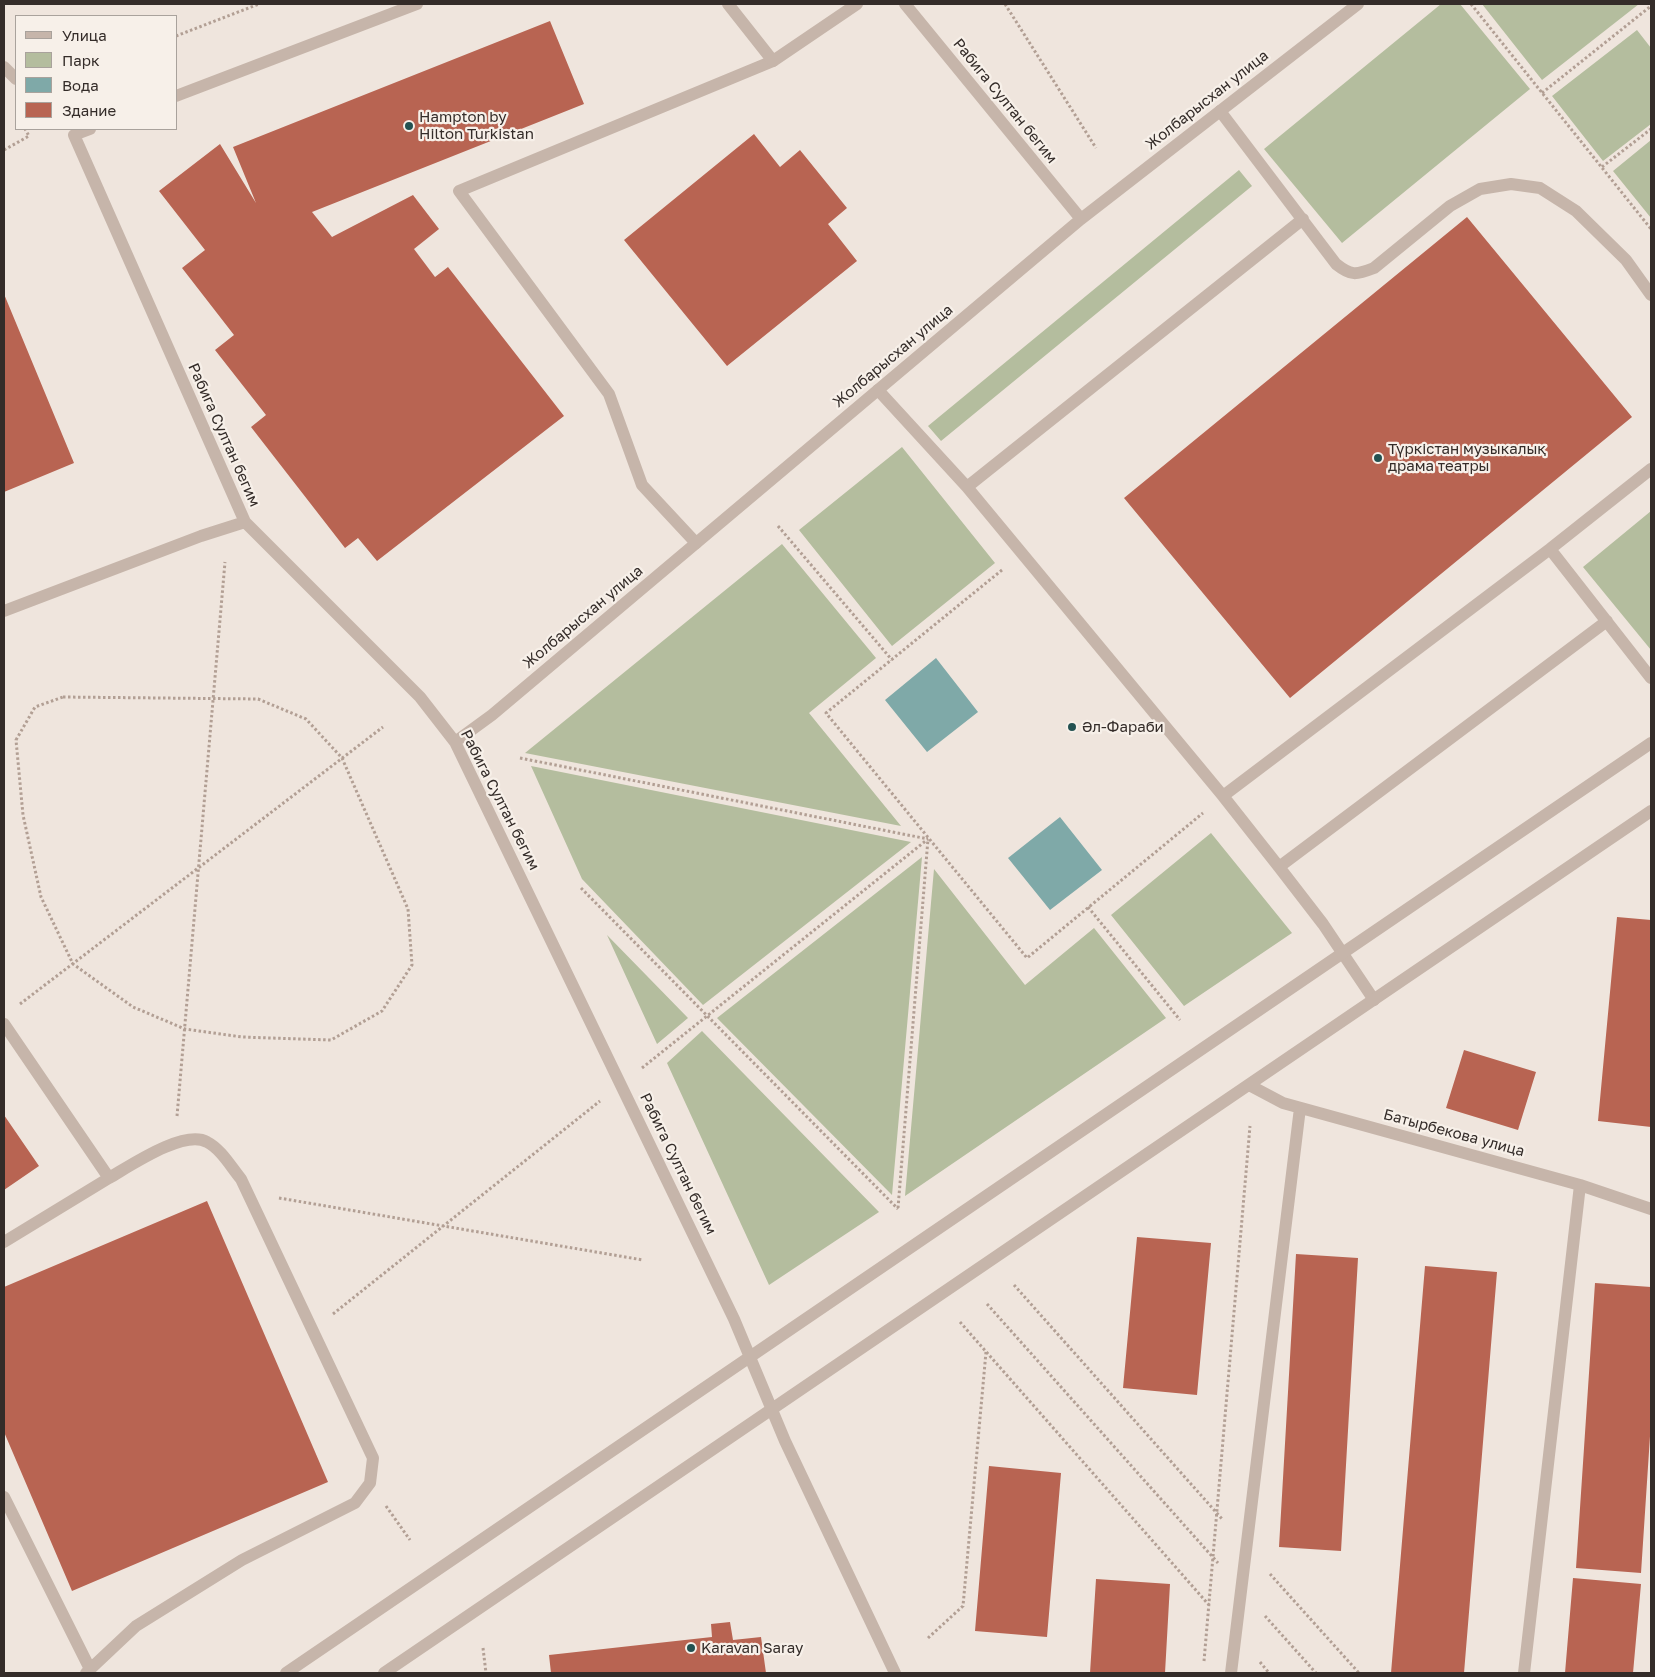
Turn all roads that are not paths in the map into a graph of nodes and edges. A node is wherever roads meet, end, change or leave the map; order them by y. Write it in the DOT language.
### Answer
graph roads {
  1 [pos="417,4"];
  2 [pos="728,4"];
  3 [pos="858,4"];
  4 [pos="905,4"];
  5 [pos="1358,4"];
  6 [pos="773,61"];
  7 [pos="4,67"];
  8 [pos="15,78"];
  9 [pos="178,95"];
  10 [pos="1220,111"];
  11 [pos="84,130"];
  12 [pos="71,132"];
  13 [pos="1081,219"];
  14 [pos="1303,219"];
  15 [pos="1651,295"];
  16 [pos="878,390"];
  17 [pos="1651,469"];
  18 [pos="967,487"];
  19 [pos="245,522"];
  20 [pos="696,544"];
  21 [pos="1550,550"];
  22 [pos="4,611"];
  23 [pos="1607,621"];
  24 [pos="1651,678"];
  25 [pos="455,742"];
  26 [pos="1651,743"];
  27 [pos="1223,796"];
  28 [pos="1651,811"];
  29 [pos="1280,867"];
  30 [pos="1342,954"];
  31 [pos="1374,1000"];
  32 [pos="4,1024"];
  33 [pos="1249,1085"];
  34 [pos="1300,1108"];
  35 [pos="108,1178"];
  36 [pos="1580,1185"];
  37 [pos="1651,1209"];
  38 [pos="4,1242"];
  39 [pos="750,1357"];
  40 [pos="772,1410"];
  41 [pos="4,1497"];
  42 [pos="88,1671"];
  43 [pos="286,1673"];
  44 [pos="384,1673"];
  45 [pos="895,1673"];
  46 [pos="1232,1673"];
  47 [pos="1524,1673"];
  1 -- 9 [label="street"];
  2 -- 6 [label="street"];
  3 -- 6 [label="street"];
  4 -- 13 [label="street, Рабига Султан бегим"];
  5 -- 10 [label="street, Жолбарысхан улица"];
  6 -- 20 [label="street"];
  7 -- 8 [label="street"];
  10 -- 13 [label="street, Жолбарысхан улица"];
  10 -- 14 [label="street"];
  11 -- 12 [label="street, Рабига Султан бегим"];
  12 -- 19 [label="street, Рабига Султан бегим"];
  13 -- 16 [label="street, Жолбарысхан улица"];
  14 -- 15 [label="street"];
  14 -- 18 [label="street"];
  16 -- 18 [label="street"];
  16 -- 20 [label="street, Жолбарысхан улица"];
  17 -- 21 [label="street"];
  18 -- 27 [label="street"];
  19 -- 22 [label="street"];
  19 -- 25 [label="street, Рабига Султан бегим"];
  20 -- 25 [label="street, Жолбарысхан улица"];
  21 -- 23 [label="street"];
  21 -- 27 [label="street"];
  23 -- 24 [label="street"];
  23 -- 29 [label="street"];
  25 -- 39 [label="street, Рабига Султан бегим"];
  26 -- 30 [label="street"];
  27 -- 29 [label="street"];
  28 -- 31 [label="street"];
  29 -- 30 [label="street"];
  30 -- 31 [label="street"];
  30 -- 39 [label="street"];
  31 -- 33 [label="street"];
  32 -- 35 [label="street"];
  33 -- 34 [label="street, Батырбекова улица"];
  33 -- 40 [label="street"];
  34 -- 36 [label="street, Батырбекова улица"];
  34 -- 46 [label="street"];
  35 -- 38 [label="street"];
  35 -- 42 [label="street"];
  36 -- 37 [label="street, Батырбекова улица"];
  36 -- 47 [label="street"];
  39 -- 40 [label="street, Рабига Султан бегим"];
  39 -- 43 [label="street"];
  40 -- 44 [label="street"];
  40 -- 45 [label="street, Рабига Султан бегим"];
  41 -- 42 [label="street"];
}
